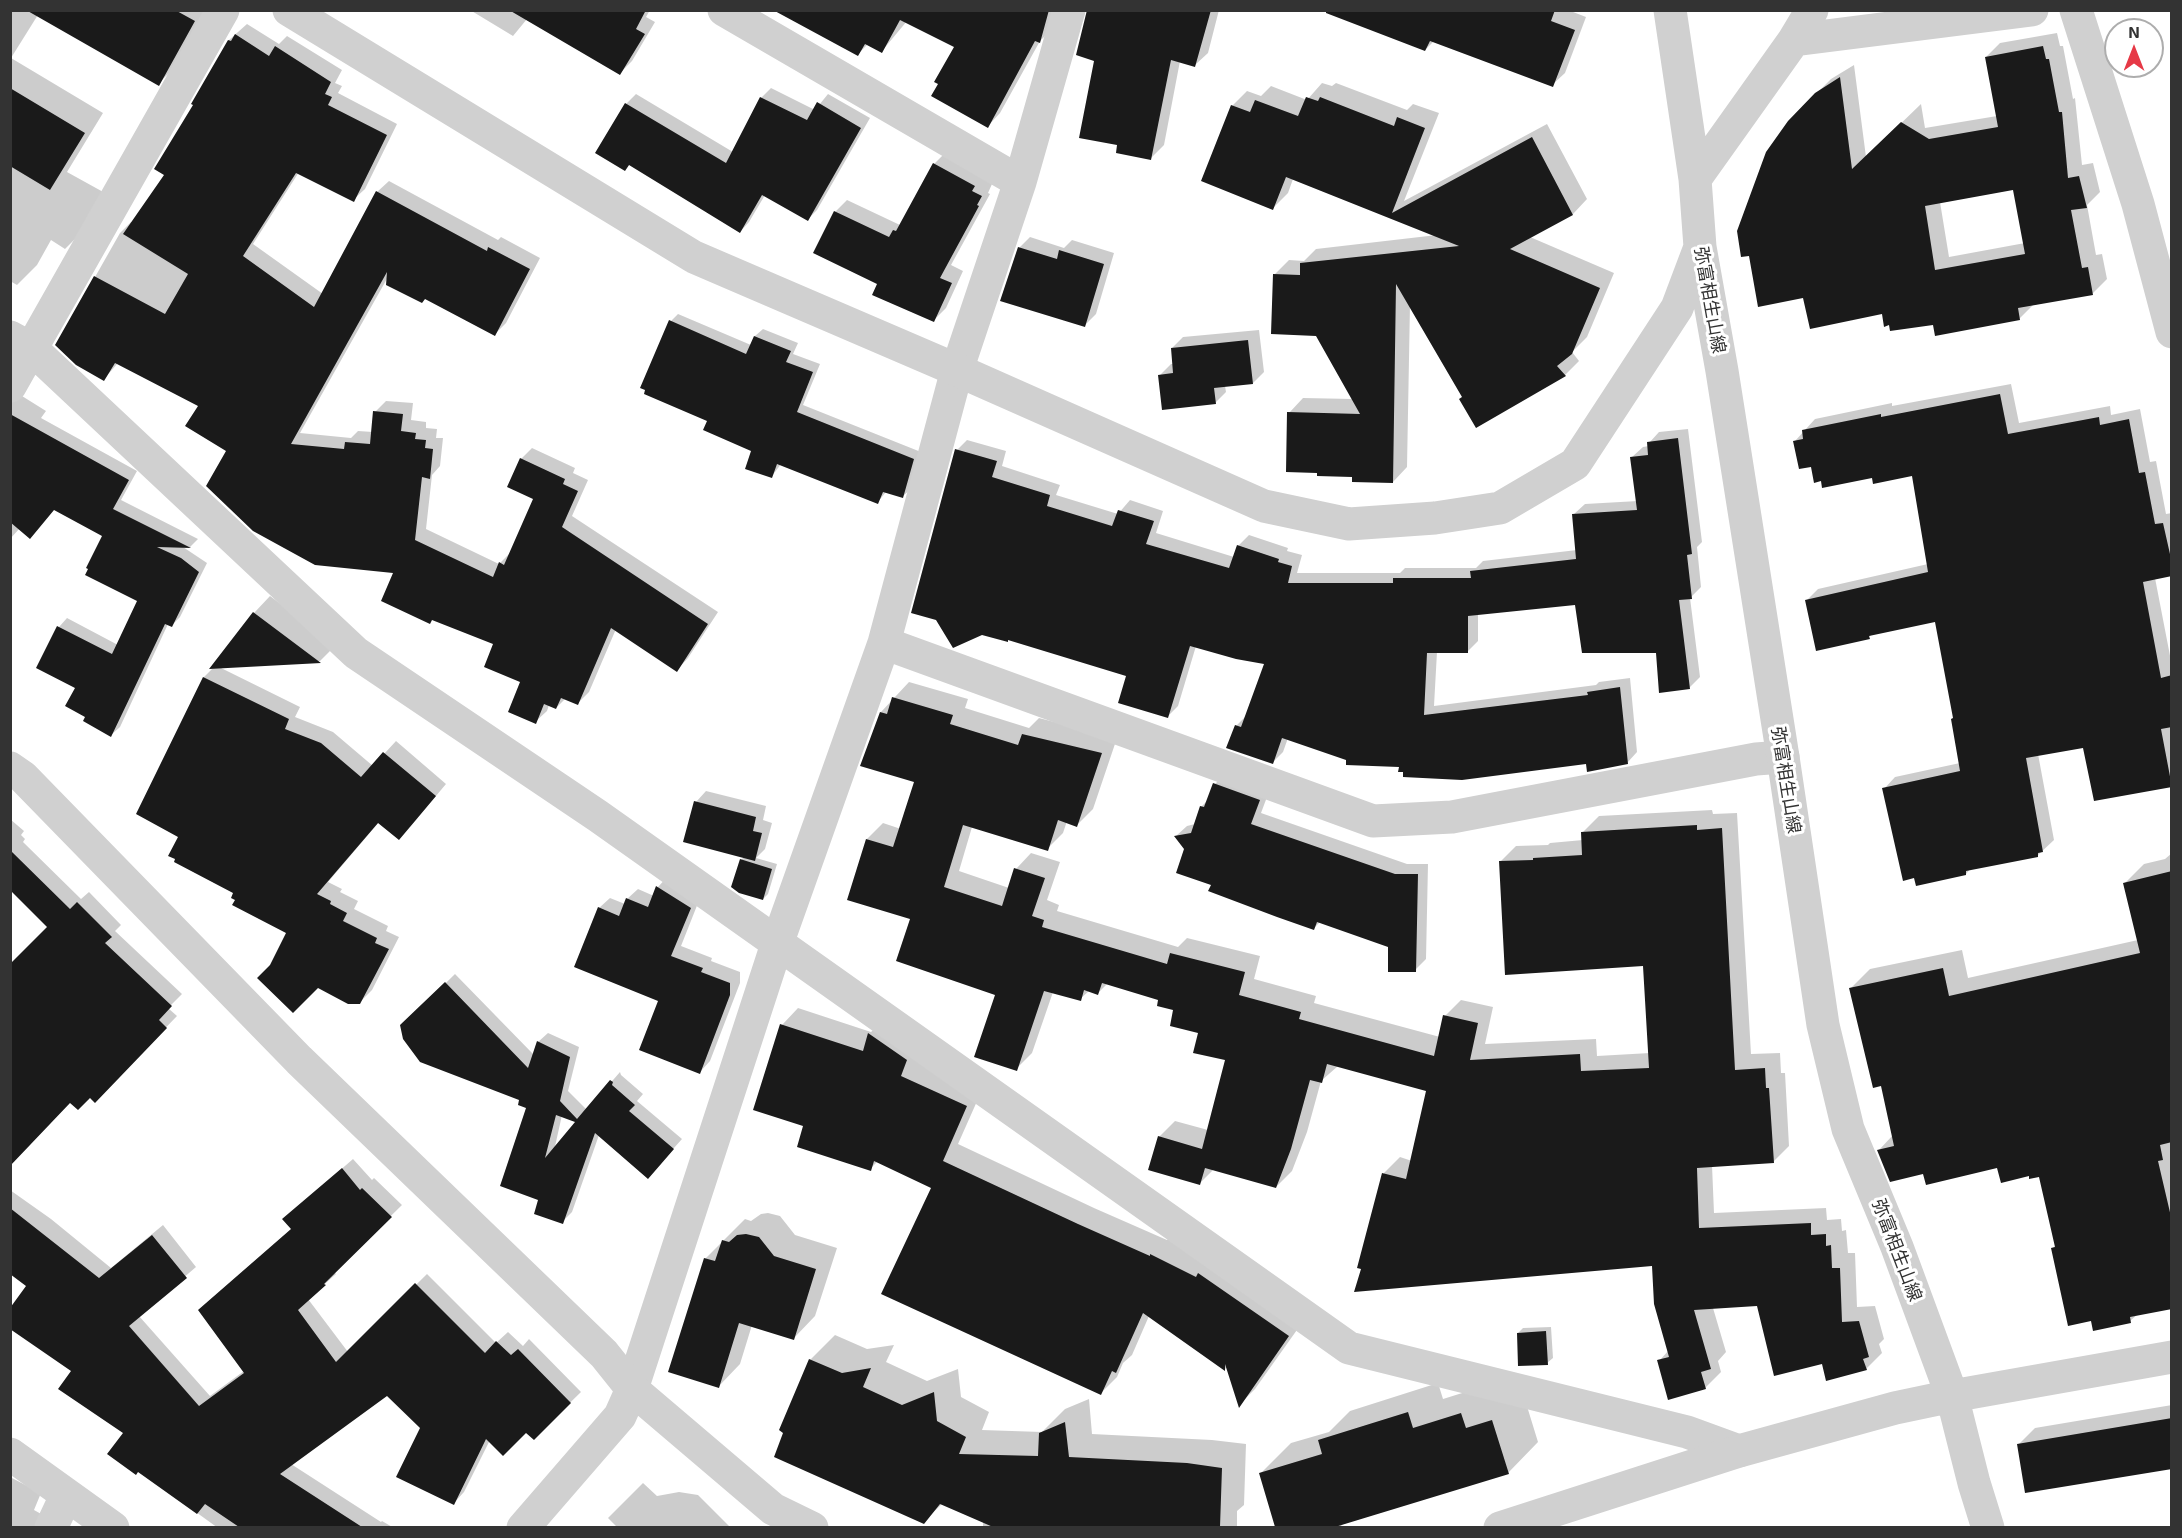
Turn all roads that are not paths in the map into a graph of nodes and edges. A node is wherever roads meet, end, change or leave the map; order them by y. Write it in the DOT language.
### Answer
graph roads {
  1 [pos="223,10"];
  2 [pos="288,10"];
  3 [pos="724,10"];
  4 [pos="1069,10"];
  5 [pos="1671,10"];
  6 [pos="1812,10"];
  7 [pos="2032,10"];
  8 [pos="2076,10"];
  9 [pos="1794,40"];
  10 [pos="1695,179"];
  11 [pos="1020,182"];
  12 [pos="1700,247"];
  13 [pos="2172,332"];
  14 [pos="22,344"];
  15 [pos="957,370"];
  16 [pos="10,386"];
  17 [pos="884,642"];
  18 [pos="1783,757"];
  19 [pos="10,768"];
  20 [pos="777,944"];
  21 [pos="2172,1357"];
  22 [pos="632,1389"];
  23 [pos="1952,1396"];
  24 [pos="1739,1451"];
  25 [pos="10,1454"];
  26 [pos="66,1496"];
  27 [pos="51,1527"];
  28 [pos="113,1527"];
  29 [pos="523,1527"];
  30 [pos="812,1527"];
  31 [pos="1500,1527"];
  32 [pos="1988,1527"];
  1 -- 14 [label="street"];
  2 -- 15 [label="street"];
  3 -- 11 [label="street"];
  4 -- 11 [label="street"];
  5 -- 10 [label="street, 弥富相生山線"];
  6 -- 9 [label="street"];
  7 -- 9 [label="street"];
  8 -- 13 [label="street"];
  9 -- 10 [label="street"];
  10 -- 12 [label="street, 弥富相生山線"];
  11 -- 15 [label="street"];
  12 -- 15 [label="street"];
  12 -- 18 [label="street, 弥富相生山線"];
  14 -- 16 [label="street"];
  14 -- 20 [label="street"];
  15 -- 17 [label="street"];
  17 -- 18 [label="street"];
  17 -- 20 [label="street"];
  18 -- 23 [label="street, 弥富相生山線"];
  19 -- 22 [label="street"];
  20 -- 22 [label="street"];
  20 -- 24 [label="street"];
  21 -- 23 [label="street"];
  22 -- 29 [label="street"];
  22 -- 30 [label="street"];
  23 -- 24 [label="street"];
  23 -- 32 [label="street, 弥富相生山線"];
  24 -- 31 [label="street"];
  25 -- 26 [label="street"];
  26 -- 27 [label="street"];
  26 -- 28 [label="street"];
}
